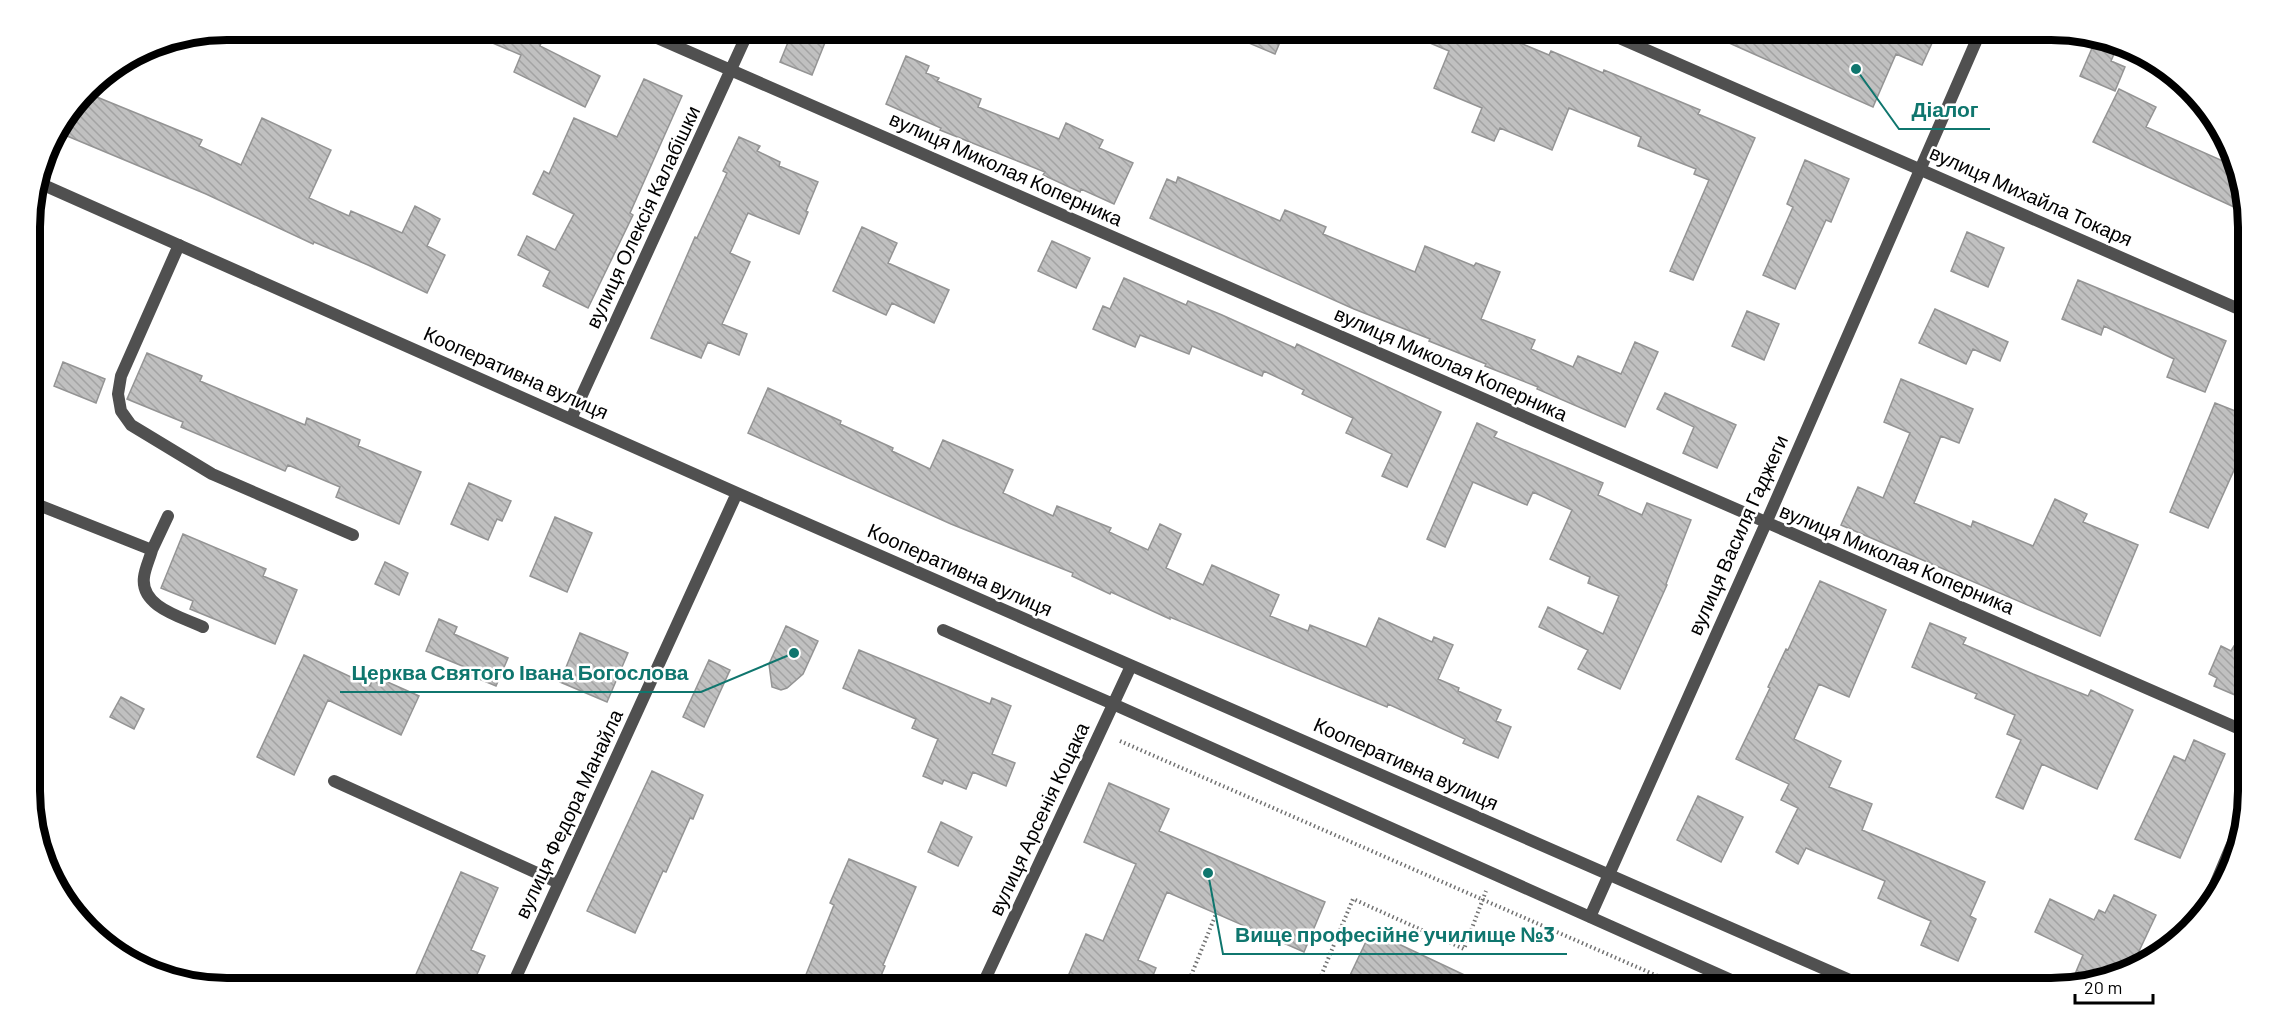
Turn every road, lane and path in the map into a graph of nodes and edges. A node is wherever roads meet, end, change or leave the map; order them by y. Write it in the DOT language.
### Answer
graph roads {
  1 [pos="662,40"];
  2 [pos="744,40"];
  3 [pos="1624,40"];
  4 [pos="1977,40"];
  5 [pos="731,70"];
  6 [pos="1919,168"];
  7 [pos="46,186"];
  8 [pos="179,245"];
  9 [pos="2238,309"];
  10 [pos="571,419"];
  11 [pos="737,493"];
  12 [pos="40,506"];
  13 [pos="168,516"];
  14 [pos="1766,523"];
  15 [pos="353,535"];
  16 [pos="153,550"];
  17 [pos="203,627"];
  18 [pos="943,630"];
  19 [pos="1131,666"];
  20 [pos="1113,704"];
  21 [pos="2238,728"];
  22 [pos="1120,741"];
  23 [pos="334,781"];
  24 [pos="1492,873"];
  25 [pos="1608,874"];
  26 [pos="559,883"];
  27 [pos="1482,899"];
  28 [pos="1216,914"];
  29 [pos="1590,917"];
  30 [pos="1190,977"];
  31 [pos="1320,977"];
  32 [pos="1660,977"];
  33 [pos="1725,977"];
  34 [pos="1843,977"];
  35 [pos="516,978"];
  36 [pos="986,978"];
  1 -- 5 [label="street, вулиця Миколая Коперника"];
  2 -- 5 [label="street, вулиця Олексія Калабішки"];
  3 -- 6 [label="street, вулиця Михайла Токаря"];
  4 -- 6 [label="street, вулиця Василя Гаджеги"];
  5 -- 10 [label="street, вулиця Олексія Калабішки"];
  5 -- 14 [label="street, вулиця Миколая Коперника"];
  6 -- 9 [label="street, вулиця Михайла Токаря"];
  6 -- 14 [label="street, вулиця Василя Гаджеги"];
  7 -- 8 [label="street, Кооперативна вулиця"];
  8 -- 10 [label="street, Кооперативна вулиця"];
  8 -- 15 [label="street"];
  10 -- 11 [label="street, Кооперативна вулиця"];
  11 -- 19 [label="street, Кооперативна вулиця"];
  11 -- 26 [label="street, вулиця Федора Манайла"];
  12 -- 16 [label="street"];
  13 -- 16 [label="street"];
  14 -- 21 [label="street, вулиця Миколая Коперника"];
  14 -- 25 [label="street, вулиця Василя Гаджеги"];
  16 -- 17 [label="street"];
  18 -- 20 [label="street"];
  19 -- 20 [label="street, вулиця Арсенія Коцака"];
  19 -- 25 [label="street, Кооперативна вулиця"];
  20 -- 24 [label="street"];
  20 -- 36 [label="street, вулиця Арсенія Коцака"];
  22 -- 27 [label="path"];
  23 -- 26 [label="street"];
  24 -- 27 [label="path"];
  24 -- 29 [label="street"];
  25 -- 29 [label="street, вулиця Василя Гаджеги"];
  25 -- 34 [label="street, Кооперативна вулиця"];
  26 -- 35 [label="street, вулиця Федора Манайла"];
  27 -- 31 [label="path"];
  27 -- 32 [label="path"];
  28 -- 30 [label="path"];
  29 -- 33 [label="street"];
}
